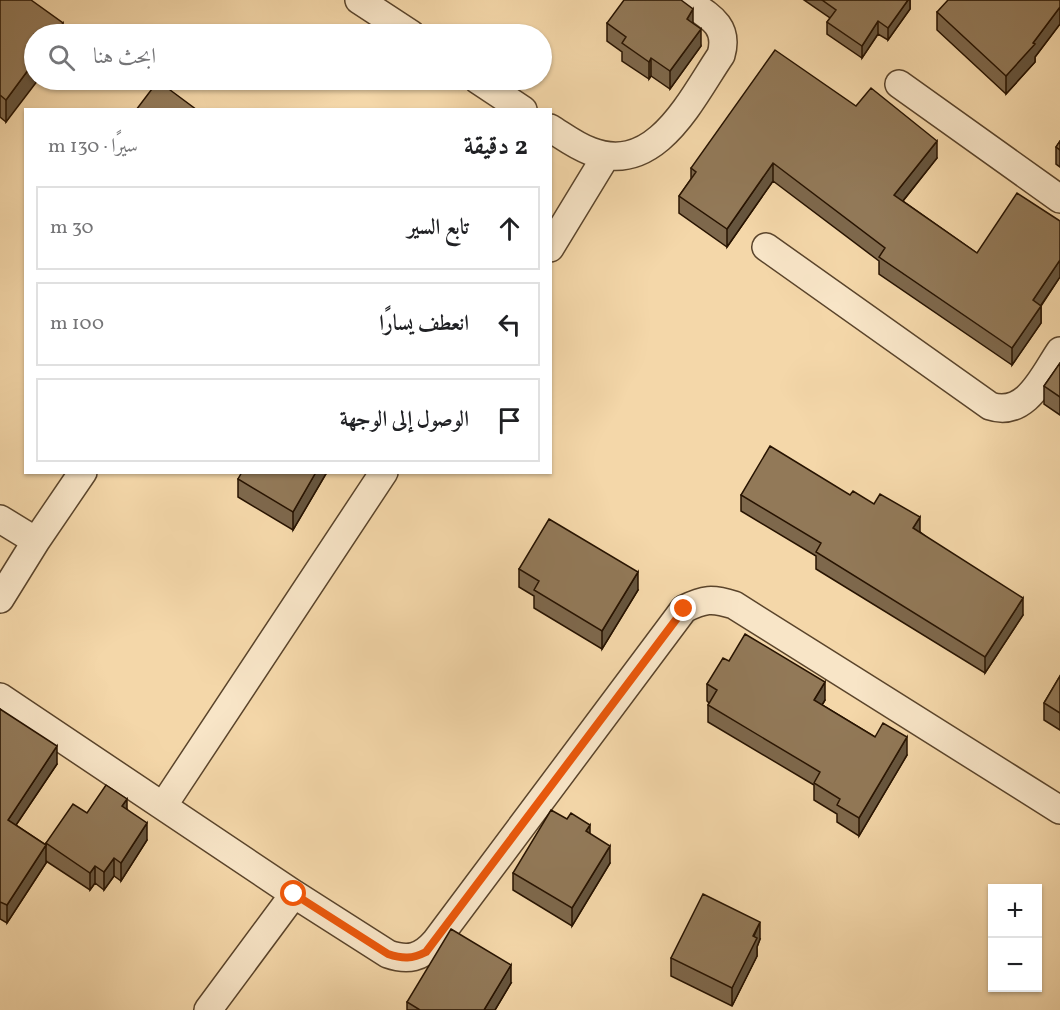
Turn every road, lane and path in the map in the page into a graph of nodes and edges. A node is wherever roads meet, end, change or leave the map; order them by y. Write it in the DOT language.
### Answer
graph roads {
  1 [pos="359,0"];
  2 [pos="685,0"];
  3 [pos="396,24"];
  4 [pos="899,84"];
  5 [pos="493,90"];
  6 [pos="520,108"];
  7 [pos="552,129"];
  8 [pos="606,156"];
  9 [pos="1060,199"];
  10 [pos="552,245"];
  11 [pos="766,247"];
  12 [pos="1060,351"];
  13 [pos="81,474"];
  14 [pos="383,474"];
  15 [pos="0,519"];
  16 [pos="36,541"];
  17 [pos="0,599"];
  18 [pos="0,697"];
  19 [pos="163,806"];
  20 [pos="1060,810"];
  21 [pos="294,894"];
  22 [pos="208,1010"];
  1 -- 3 [label="street"];
  2 -- 8 [label="street"];
  4 -- 9 [label="street"];
  5 -- 6 [label="street"];
  7 -- 8 [label="street"];
  8 -- 10 [label="street"];
  11 -- 12 [label="street"];
  13 -- 16 [label="street"];
  14 -- 19 [label="street"];
  15 -- 16 [label="street"];
  16 -- 17 [label="street"];
  18 -- 19 [label="street"];
  19 -- 21 [label="street"];
  20 -- 21 [label="street"];
  21 -- 22 [label="street"];
}
